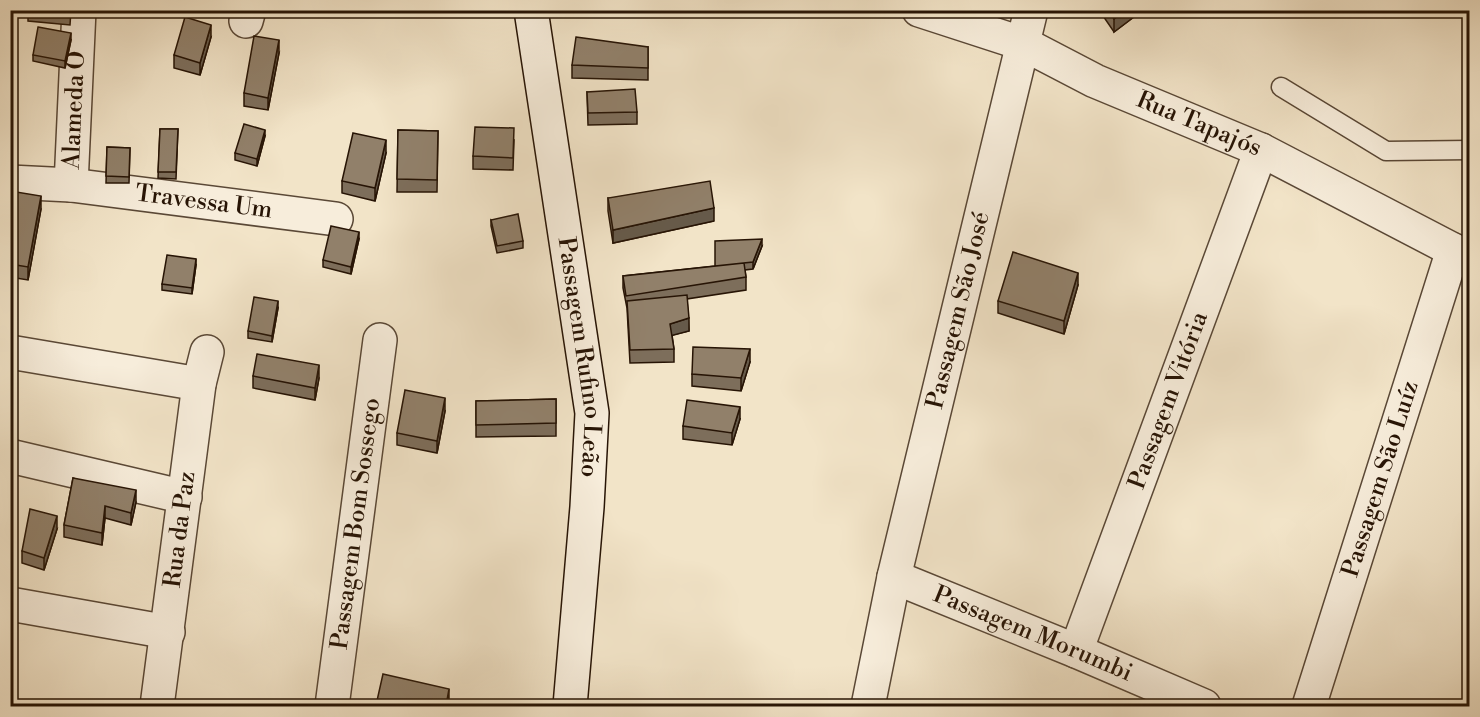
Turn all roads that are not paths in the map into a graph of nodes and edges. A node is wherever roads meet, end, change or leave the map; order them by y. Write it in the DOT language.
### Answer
graph roads {
  1 [pos="80,10"];
  2 [pos="531,10"];
  3 [pos="919,10"];
  4 [pos="1031,10"];
  5 [pos="1024,44"];
  6 [pos="1281,87"];
  7 [pos="1261,150"];
  8 [pos="1470,150"];
  9 [pos="10,182"];
  10 [pos="71,185"];
  11 [pos="336,219"];
  12 [pos="1461,255"];
  13 [pos="380,340"];
  14 [pos="207,351"];
  15 [pos="10,352"];
  16 [pos="199,384"];
  17 [pos="10,456"];
  18 [pos="185,497"];
  19 [pos="894,577"];
  20 [pos="10,604"];
  21 [pos="168,632"];
  22 [pos="1076,651"];
  23 [pos="1189,704"];
  24 [pos="157,706"];
  25 [pos="332,706"];
  26 [pos="570,706"];
  27 [pos="868,706"];
  28 [pos="1309,706"];
  1 -- 10 [label="street, Alameda O"];
  2 -- 26 [label="street, Passagem Rufino Leão"];
  3 -- 5 [label="street, Rua Tapajós"];
  4 -- 5 [label="street, Passagem São José"];
  5 -- 7 [label="street, Rua Tapajós"];
  5 -- 19 [label="street, Passagem São José"];
  6 -- 8 [label="lane"];
  7 -- 12 [label="street, Rua Tapajós"];
  7 -- 22 [label="street, Passagem Vitória"];
  9 -- 10 [label="street, Alameda O"];
  10 -- 11 [label="street, Travessa Um"];
  12 -- 28 [label="street, Passagem São Luíz"];
  13 -- 25 [label="street, Passagem Bom Sossego"];
  14 -- 16 [label="street, Rua da Paz"];
  15 -- 16 [label="street"];
  16 -- 18 [label="street, Rua da Paz"];
  17 -- 18 [label="street"];
  18 -- 21 [label="street, Rua da Paz"];
  19 -- 22 [label="street, Passagem Morumbi"];
  19 -- 27 [label="street, Passagem São José"];
  20 -- 21 [label="street"];
  21 -- 24 [label="street, Rua da Paz"];
  22 -- 23 [label="street, Passagem Morumbi"];
}
